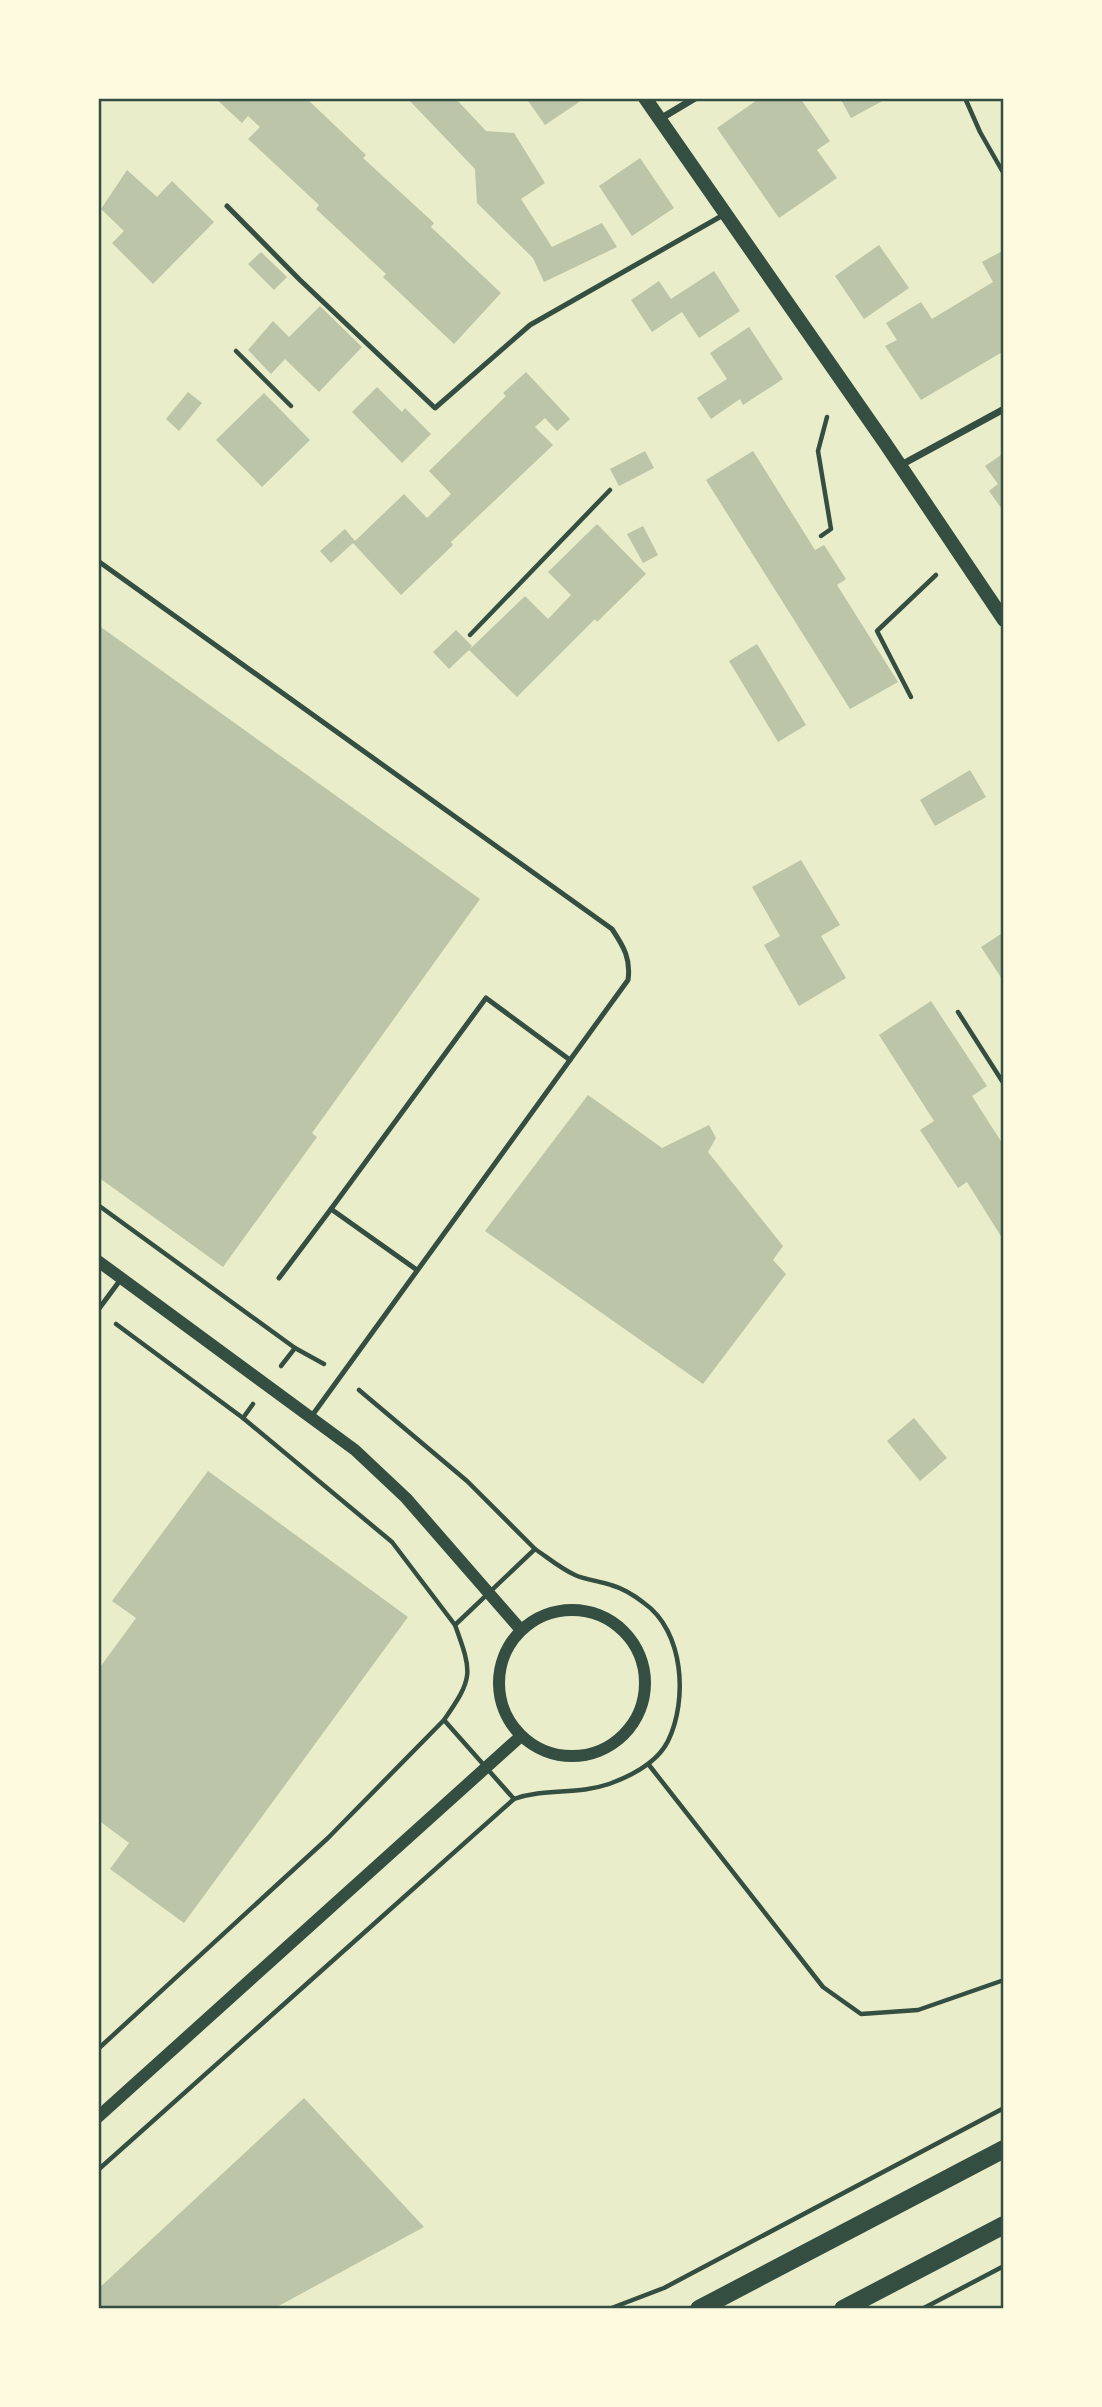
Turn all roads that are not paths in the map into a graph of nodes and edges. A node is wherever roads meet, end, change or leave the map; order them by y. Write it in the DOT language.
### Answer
graph roads {
  1 [pos="645,98"];
  2 [pos="695,98"];
  3 [pos="660,120"];
  4 [pos="227,205"];
  5 [pos="725,214"];
  6 [pos="1004,409"];
  7 [pos="900,466"];
  8 [pos="98,561"];
  9 [pos="1004,620"];
  10 [pos="570,1060"];
  11 [pos="331,1209"];
  12 [pos="98,1261"];
  13 [pos="417,1270"];
  14 [pos="121,1278"];
  15 [pos="279,1279"];
  16 [pos="98,1310"];
  17 [pos="311,1417"];
  18 [pos="521,1630"];
  19 [pos="522,1736"];
  20 [pos="98,2117"];
  21 [pos="1004,2149"];
  22 [pos="1004,2225"];
  23 [pos="699,2309"];
  24 [pos="843,2309"];
  1 -- 3 [label="main road"];
  2 -- 3 [label="street"];
  3 -- 5 [label="main road"];
  4 -- 5 [label="lane"];
  5 -- 7 [label="main road"];
  6 -- 7 [label="street"];
  7 -- 9 [label="main road"];
  8 -- 10 [label="lane"];
  10 -- 11 [label="lane"];
  10 -- 13 [label="lane"];
  11 -- 13 [label="lane"];
  11 -- 15 [label="lane"];
  12 -- 14 [label="street"];
  13 -- 17 [label="lane"];
  14 -- 16 [label="lane"];
  14 -- 17 [label="street"];
  17 -- 18 [label="street"];
  18 -- 19 [label="street"];
  18 -- 19 [label="street"];
  19 -- 20 [label="street"];
  21 -- 23 [label="main road"];
  22 -- 24 [label="main road"];
}
